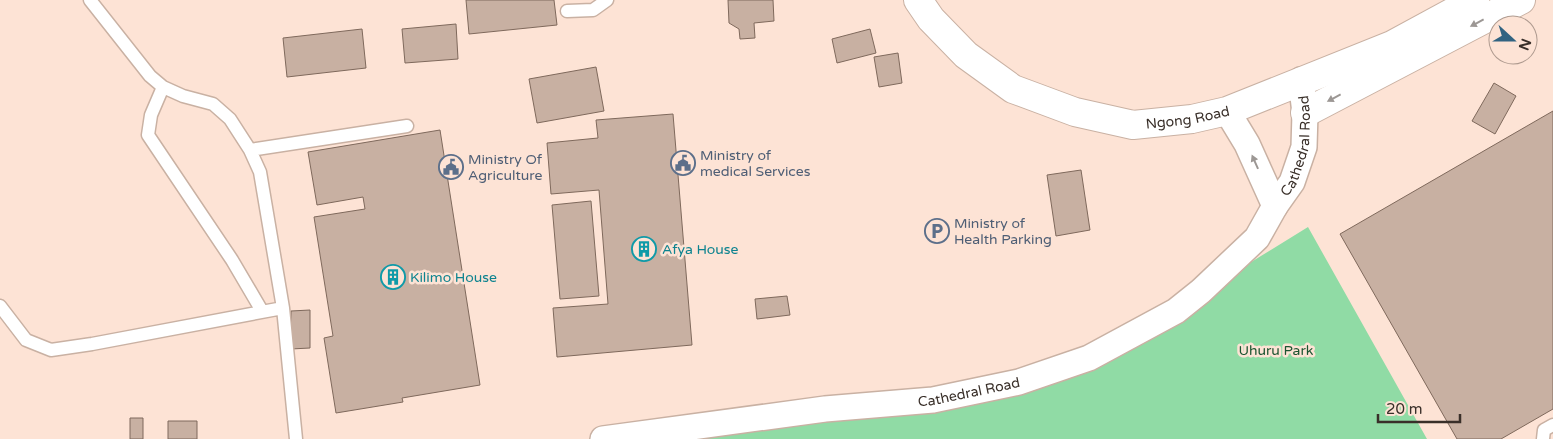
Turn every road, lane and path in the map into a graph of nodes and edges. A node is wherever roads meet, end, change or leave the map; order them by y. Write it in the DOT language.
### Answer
graph roads {
  1 [pos="90,0"];
  2 [pos="607,0"];
  3 [pos="918,0"];
  4 [pos="1475,0"];
  5 [pos="1520,0"];
  6 [pos="568,11"];
  7 [pos="1301,80"];
  8 [pos="162,87"];
  9 [pos="1227,111"];
  10 [pos="1305,113"];
  11 [pos="407,126"];
  12 [pos="250,150"];
  13 [pos="1274,206"];
  14 [pos="0,306"];
  15 [pos="283,308"];
  16 [pos="262,311"];
  17 [pos="1553,425"];
  18 [pos="296,439"];
  19 [pos="603,439"];
  20 [pos="1543,439"];
  1 -- 8 [label="lane"];
  2 -- 6 [label="lane"];
  3 -- 9 [label="main road, Ngong Road"];
  4 -- 7 [label="main road, Ngong Road"];
  5 -- 10 [label="main road, one-way"];
  7 -- 9 [label="main road, Ngong Road"];
  7 -- 10 [label="street, Cathedral Road"];
  8 -- 12 [label="lane"];
  8 -- 16 [label="lane"];
  13 -- 9 [label="street, Cathedral Road, one-way"];
  10 -- 13 [label="street, Cathedral Road"];
  11 -- 12 [label="lane"];
  12 -- 15 [label="lane"];
  13 -- 19 [label="street, Cathedral Road"];
  14 -- 16 [label="lane"];
  15 -- 16 [label="lane"];
  15 -- 18 [label="lane"];
  17 -- 20 [label="lane"];
}
